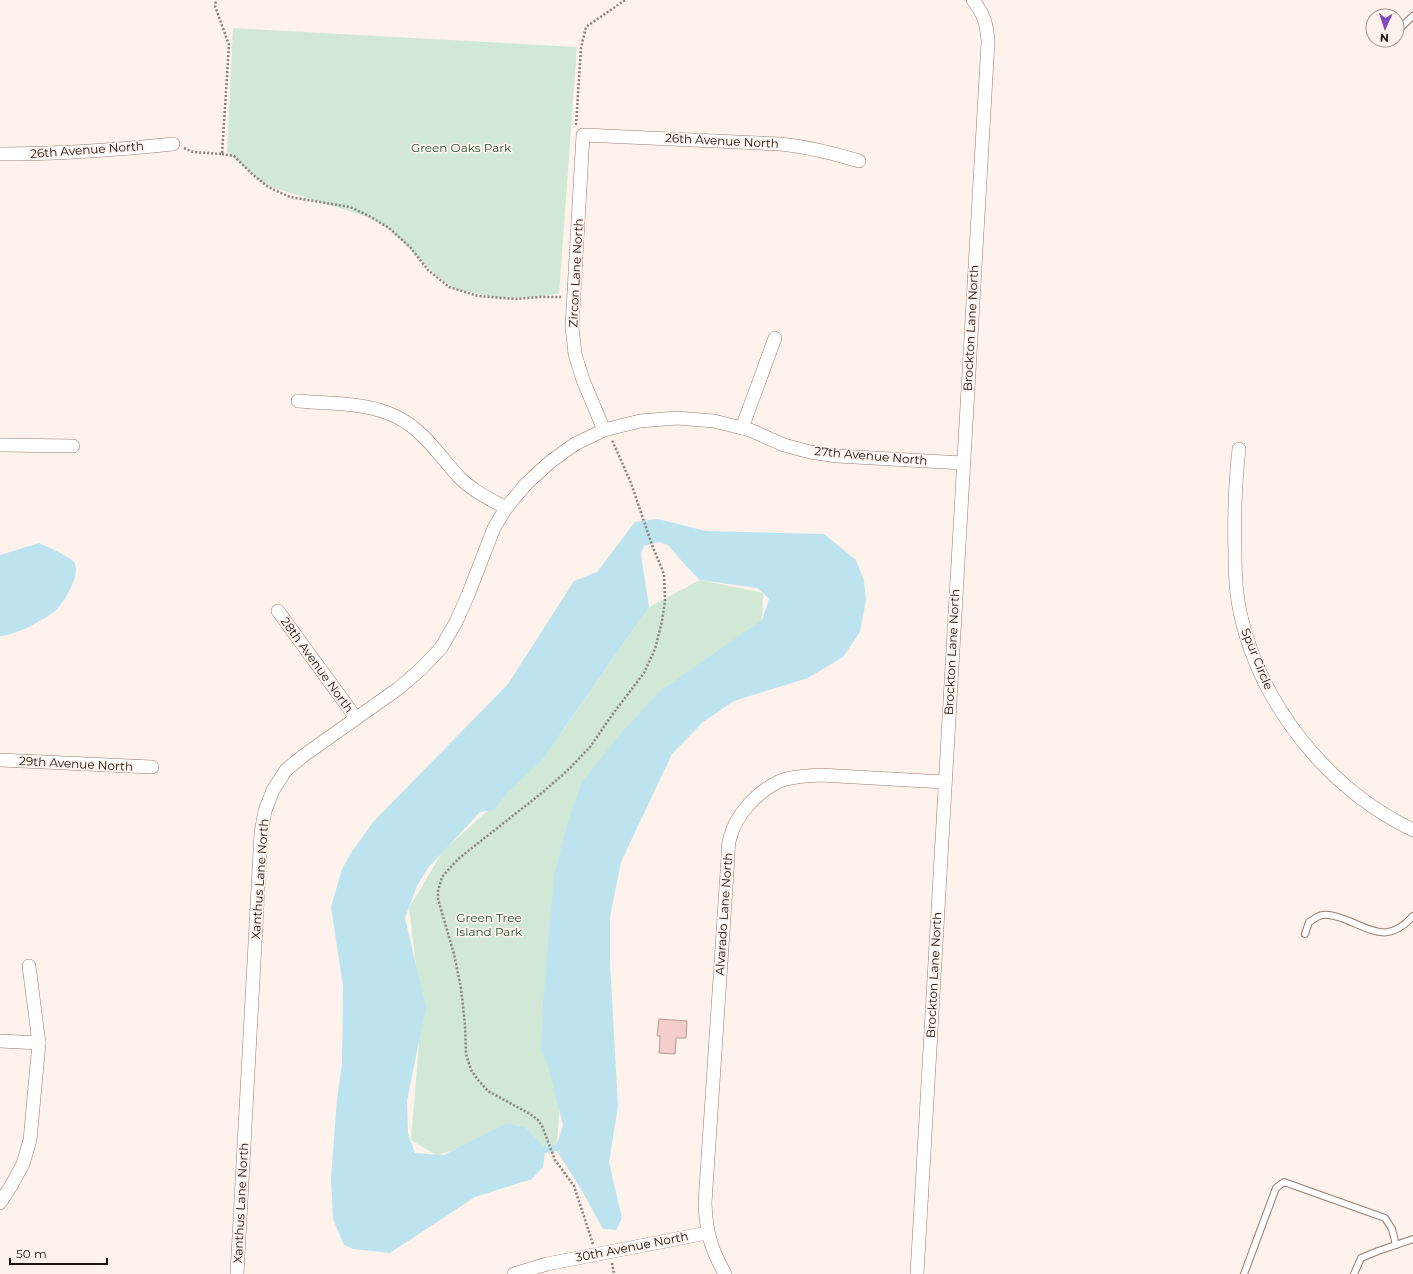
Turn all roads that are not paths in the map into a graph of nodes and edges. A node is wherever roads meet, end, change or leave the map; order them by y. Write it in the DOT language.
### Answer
graph roads {
  1 [pos="973,0"];
  2 [pos="1413,16"];
  3 [pos="1405,24"];
  4 [pos="583,135"];
  5 [pos="174,144"];
  6 [pos="0,154"];
  7 [pos="859,161"];
  8 [pos="775,338"];
  9 [pos="298,401"];
  10 [pos="742,428"];
  11 [pos="604,430"];
  12 [pos="0,445"];
  13 [pos="74,446"];
  14 [pos="1239,449"];
  15 [pos="964,463"];
  16 [pos="506,508"];
  17 [pos="278,611"];
  18 [pos="356,718"];
  19 [pos="0,760"];
  20 [pos="152,767"];
  21 [pos="944,782"];
  22 [pos="1413,830"];
  23 [pos="1413,916"];
  24 [pos="1305,934"];
  25 [pos="29,966"];
  26 [pos="0,1041"];
  27 [pos="39,1043"];
  28 [pos="0,1203"];
  29 [pos="707,1233"];
  30 [pos="1413,1240"];
  31 [pos="1396,1245"];
  32 [pos="237,1274"];
  33 [pos="514,1274"];
  34 [pos="725,1274"];
  35 [pos="917,1274"];
  36 [pos="1244,1274"];
  37 [pos="1354,1274"];
  1 -- 15 [label="street, Brockton Lane North"];
  2 -- 3 [label="lane"];
  4 -- 7 [label="street, 26th Avenue North"];
  4 -- 11 [label="street, Zircon Lane North"];
  5 -- 6 [label="street, 26th Avenue North"];
  8 -- 10 [label="street"];
  9 -- 16 [label="street"];
  10 -- 11 [label="street, 27th Avenue North"];
  10 -- 15 [label="street, 27th Avenue North"];
  11 -- 16 [label="street, 27th Avenue North"];
  12 -- 13 [label="street"];
  14 -- 22 [label="street, Spur Circle"];
  15 -- 21 [label="street, Brockton Lane North"];
  16 -- 18 [label="street, Xanthus Lane North"];
  17 -- 18 [label="street, 28th Avenue North"];
  18 -- 32 [label="street, Xanthus Lane North"];
  19 -- 20 [label="street, 29th Avenue North"];
  21 -- 29 [label="street, Alvarado Lane North"];
  21 -- 35 [label="street, Brockton Lane North"];
  23 -- 24 [label="lane"];
  25 -- 27 [label="street"];
  26 -- 27 [label="street"];
  27 -- 28 [label="street"];
  29 -- 33 [label="street, 30th Avenue North"];
  29 -- 34 [label="street"];
  30 -- 31 [label="lane"];
  31 -- 36 [label="lane"];
  31 -- 37 [label="lane"];
}
